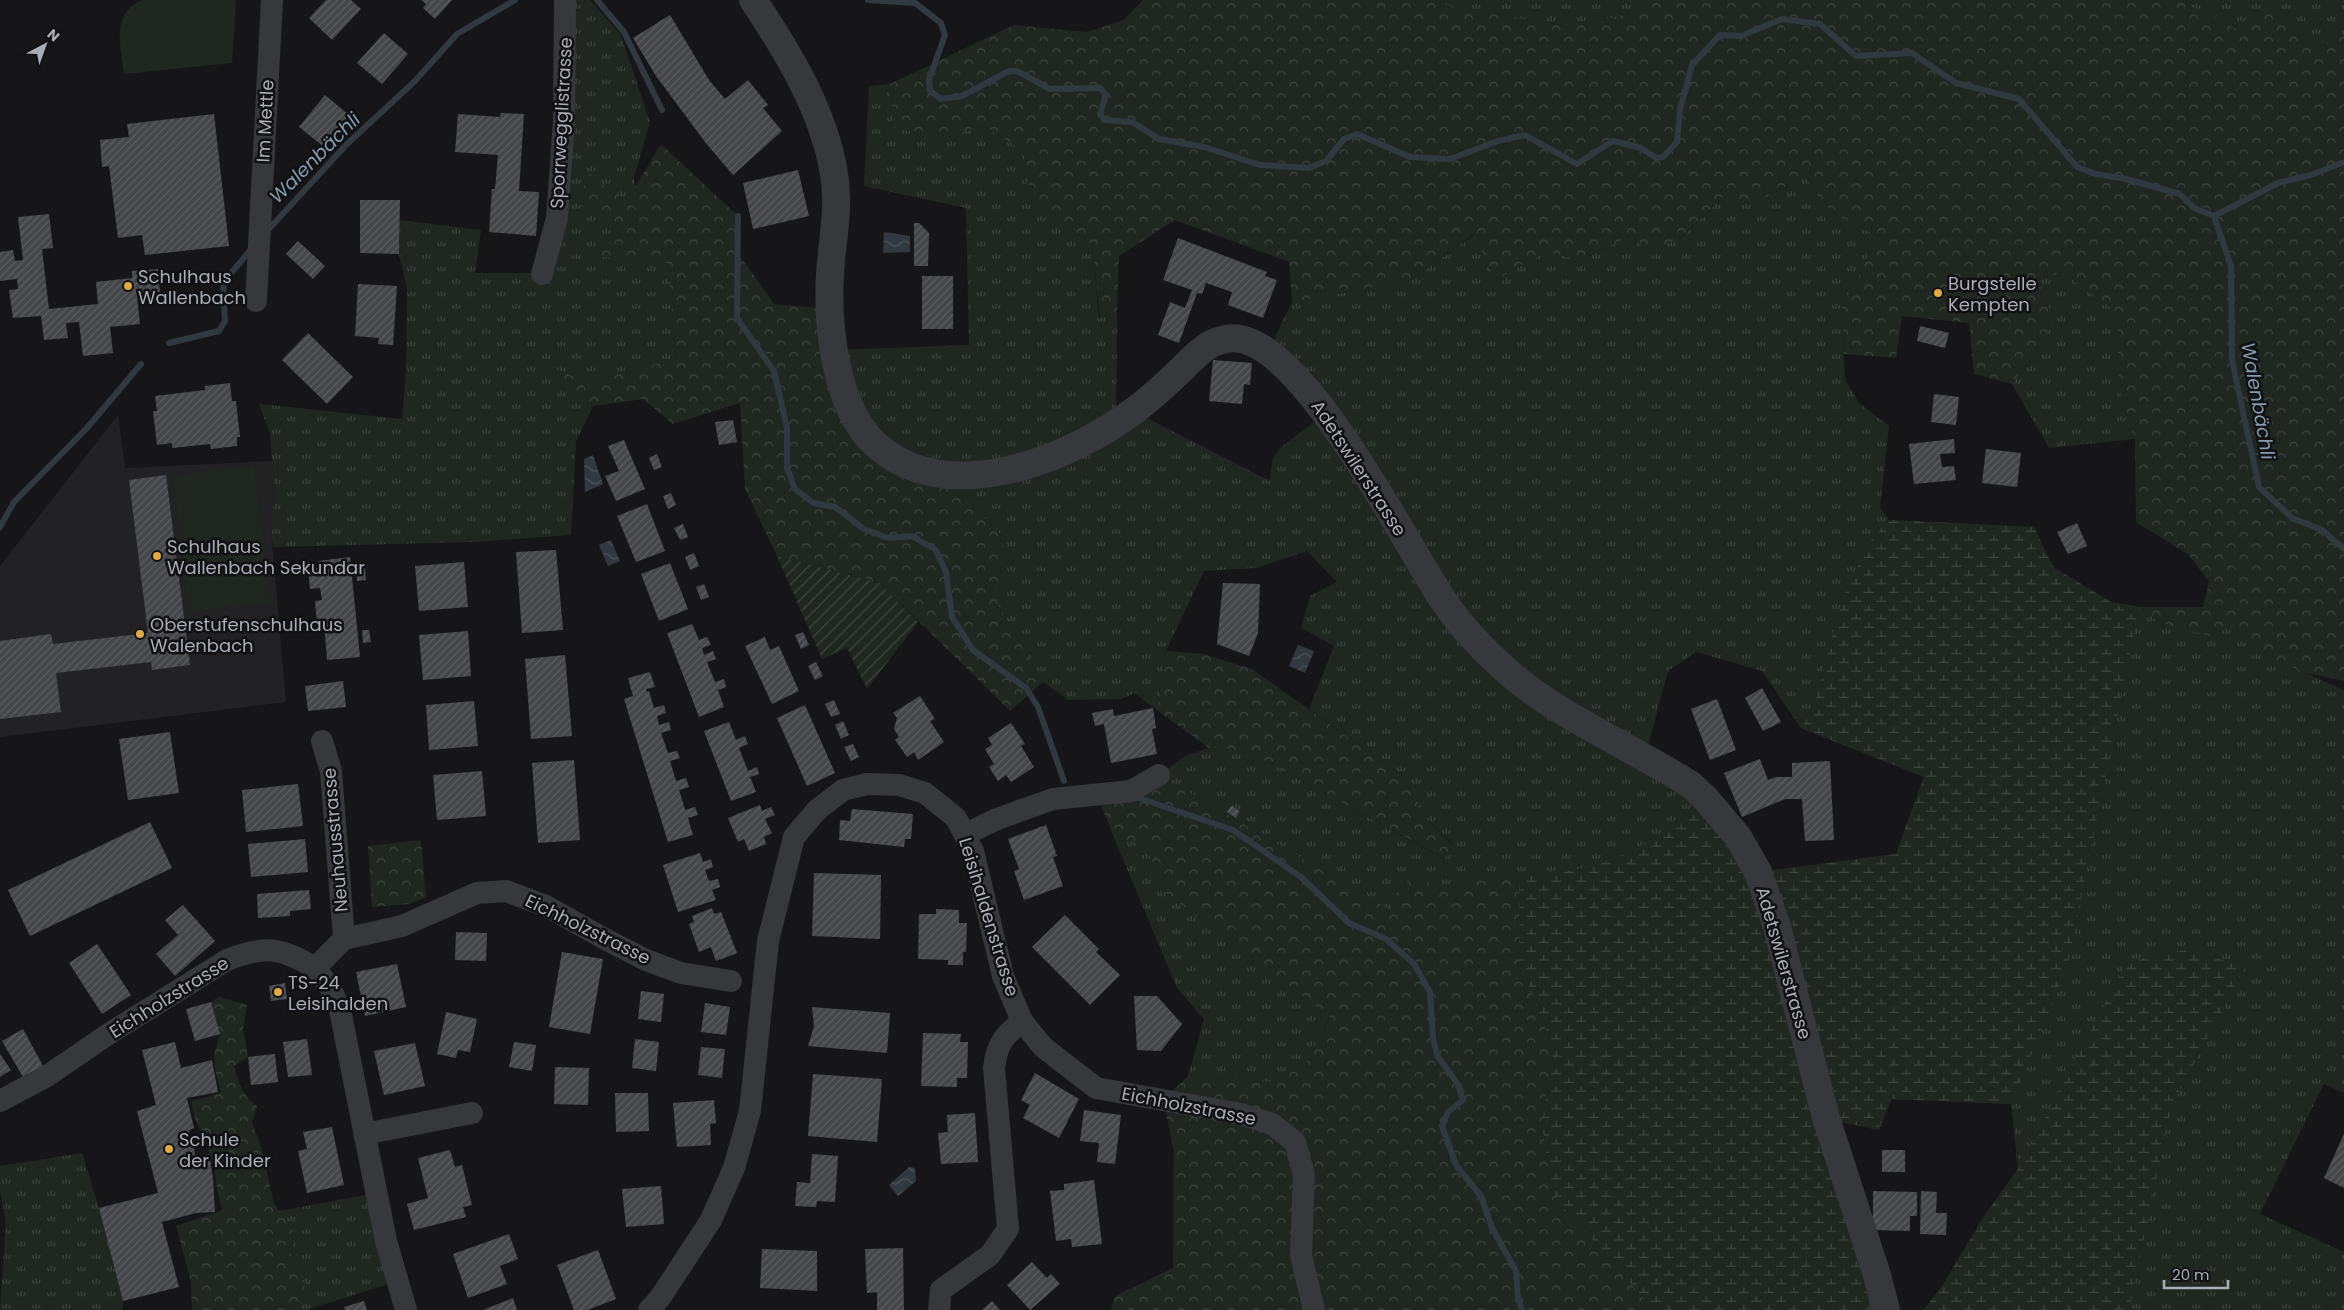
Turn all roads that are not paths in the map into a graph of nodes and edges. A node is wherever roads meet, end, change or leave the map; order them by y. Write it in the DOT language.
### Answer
graph roads {
  1 [pos="272,0"];
  2 [pos="566,0"];
  3 [pos="754,0"];
  4 [pos="542,274"];
  5 [pos="256,301"];
  6 [pos="322,741"];
  7 [pos="1159,776"];
  8 [pos="966,834"];
  9 [pos="344,939"];
  10 [pos="315,968"];
  11 [pos="731,981"];
  12 [pos="1022,1021"];
  13 [pos="0,1101"];
  14 [pos="472,1113"];
  15 [pos="364,1134"];
  16 [pos="662,1306"];
  17 [pos="406,1310"];
  18 [pos="939,1310"];
  19 [pos="1314,1310"];
  20 [pos="1886,1310"];
  1 -- 5 [label="street, Im Mettle"];
  2 -- 4 [label="street, Sporrwegglistrasse"];
  3 -- 20 [label="street, Adetswilerstrasse"];
  6 -- 9 [label="street, Neuhausstrasse"];
  7 -- 8 [label="street"];
  8 -- 12 [label="street, Leisihaldenstrasse"];
  8 -- 16 [label="street, Leisihaldenstrasse"];
  9 -- 10 [label="street"];
  9 -- 11 [label="street, Eichholzstrasse"];
  10 -- 13 [label="street, Eichholzstrasse"];
  10 -- 15 [label="street"];
  12 -- 18 [label="street"];
  12 -- 19 [label="street, Eichholzstrasse"];
  14 -- 15 [label="street"];
  15 -- 17 [label="street"];
}
